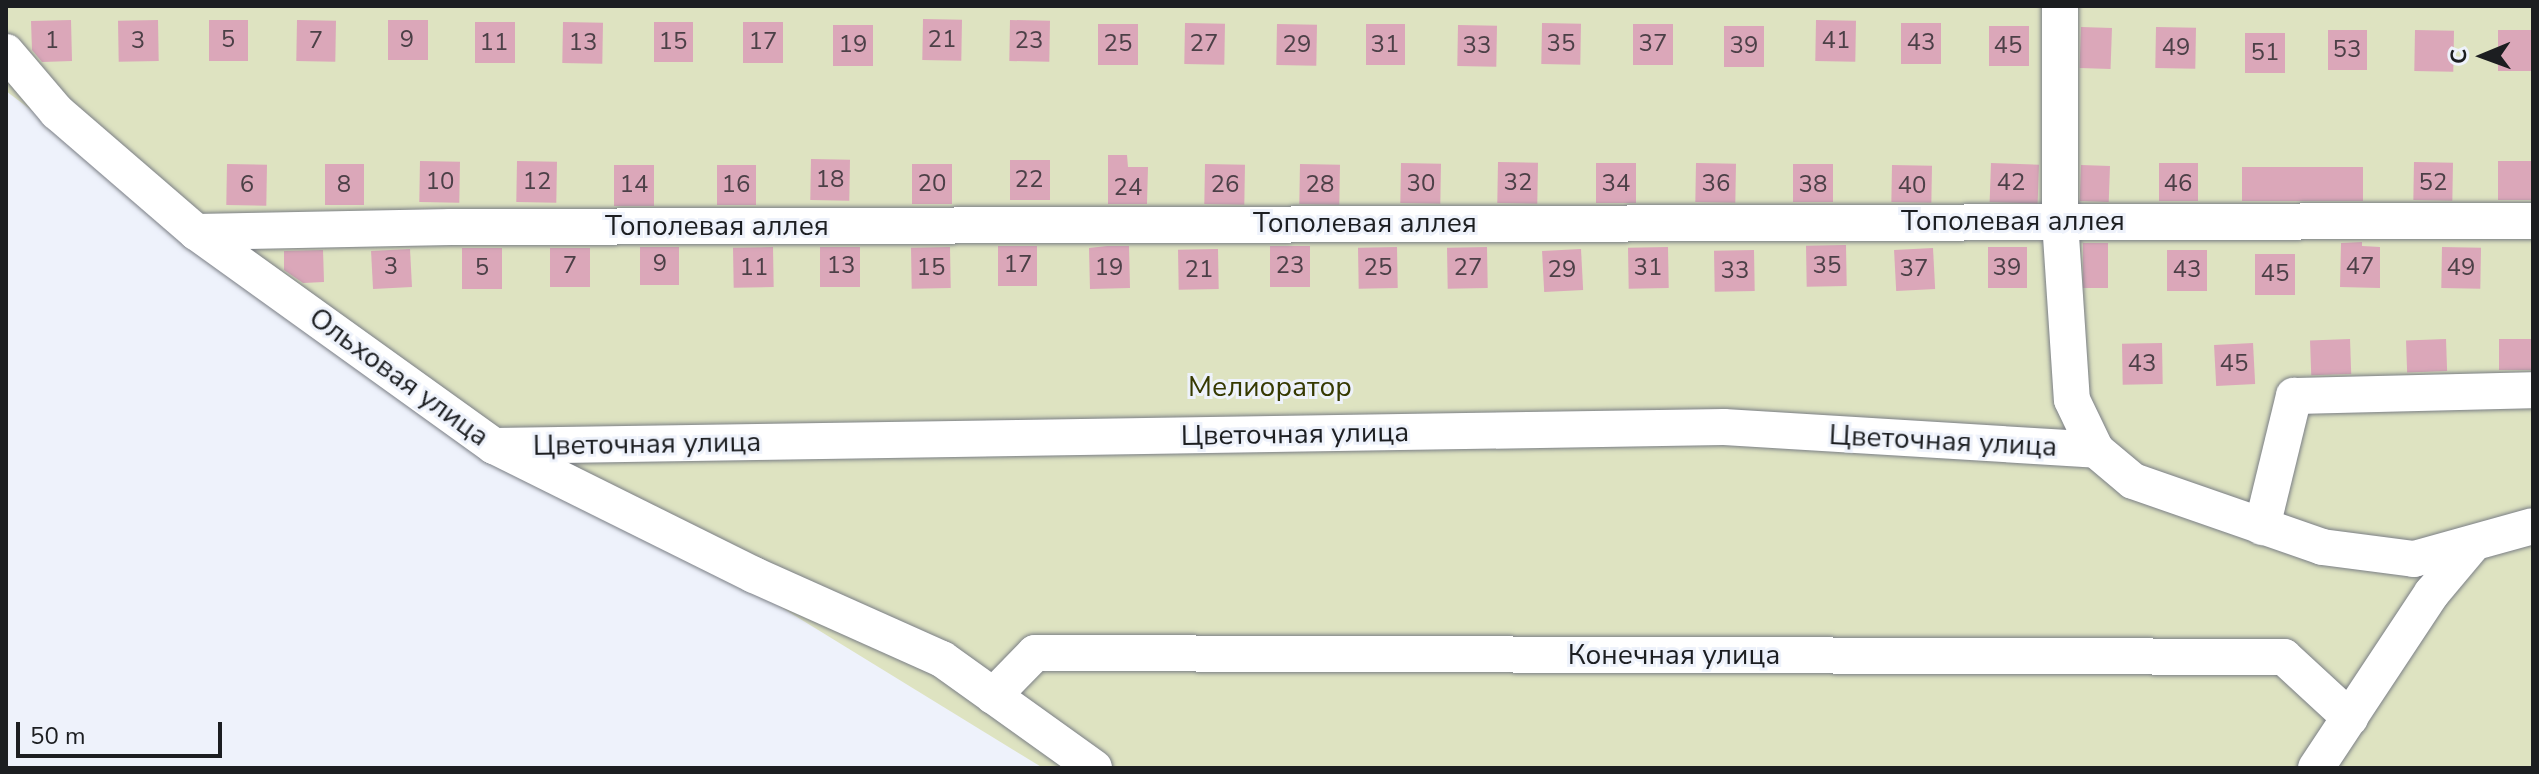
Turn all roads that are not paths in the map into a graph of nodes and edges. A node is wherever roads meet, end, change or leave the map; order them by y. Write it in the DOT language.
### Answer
graph roads {
  1 [pos="2060,6"];
  2 [pos="6,52"];
  3 [pos="2060,221"];
  4 [pos="2533,221"];
  5 [pos="196,232"];
  6 [pos="2533,390"];
  7 [pos="494,446"];
  8 [pos="2096,450"];
  9 [pos="2533,526"];
  10 [pos="2262,527"];
  11 [pos="2473,544"];
  12 [pos="993,696"];
  13 [pos="2350,718"];
  14 [pos="1094,768"];
  15 [pos="2316,768"];
  1 -- 3 [label="street"];
  2 -- 5 [label="street, Ольховая улица"];
  3 -- 4 [label="street, Тополевая аллея"];
  3 -- 5 [label="street, Тополевая аллея"];
  3 -- 8 [label="street"];
  5 -- 7 [label="street, Ольховая улица"];
  6 -- 10 [label="street"];
  7 -- 8 [label="street, Цветочная улица"];
  7 -- 12 [label="street, Ольховая улица"];
  8 -- 10 [label="street"];
  9 -- 11 [label="street"];
  10 -- 11 [label="street"];
  11 -- 13 [label="street"];
  12 -- 13 [label="street, Конечная улица"];
  12 -- 14 [label="street, Ольховая улица"];
  13 -- 15 [label="street"];
}
